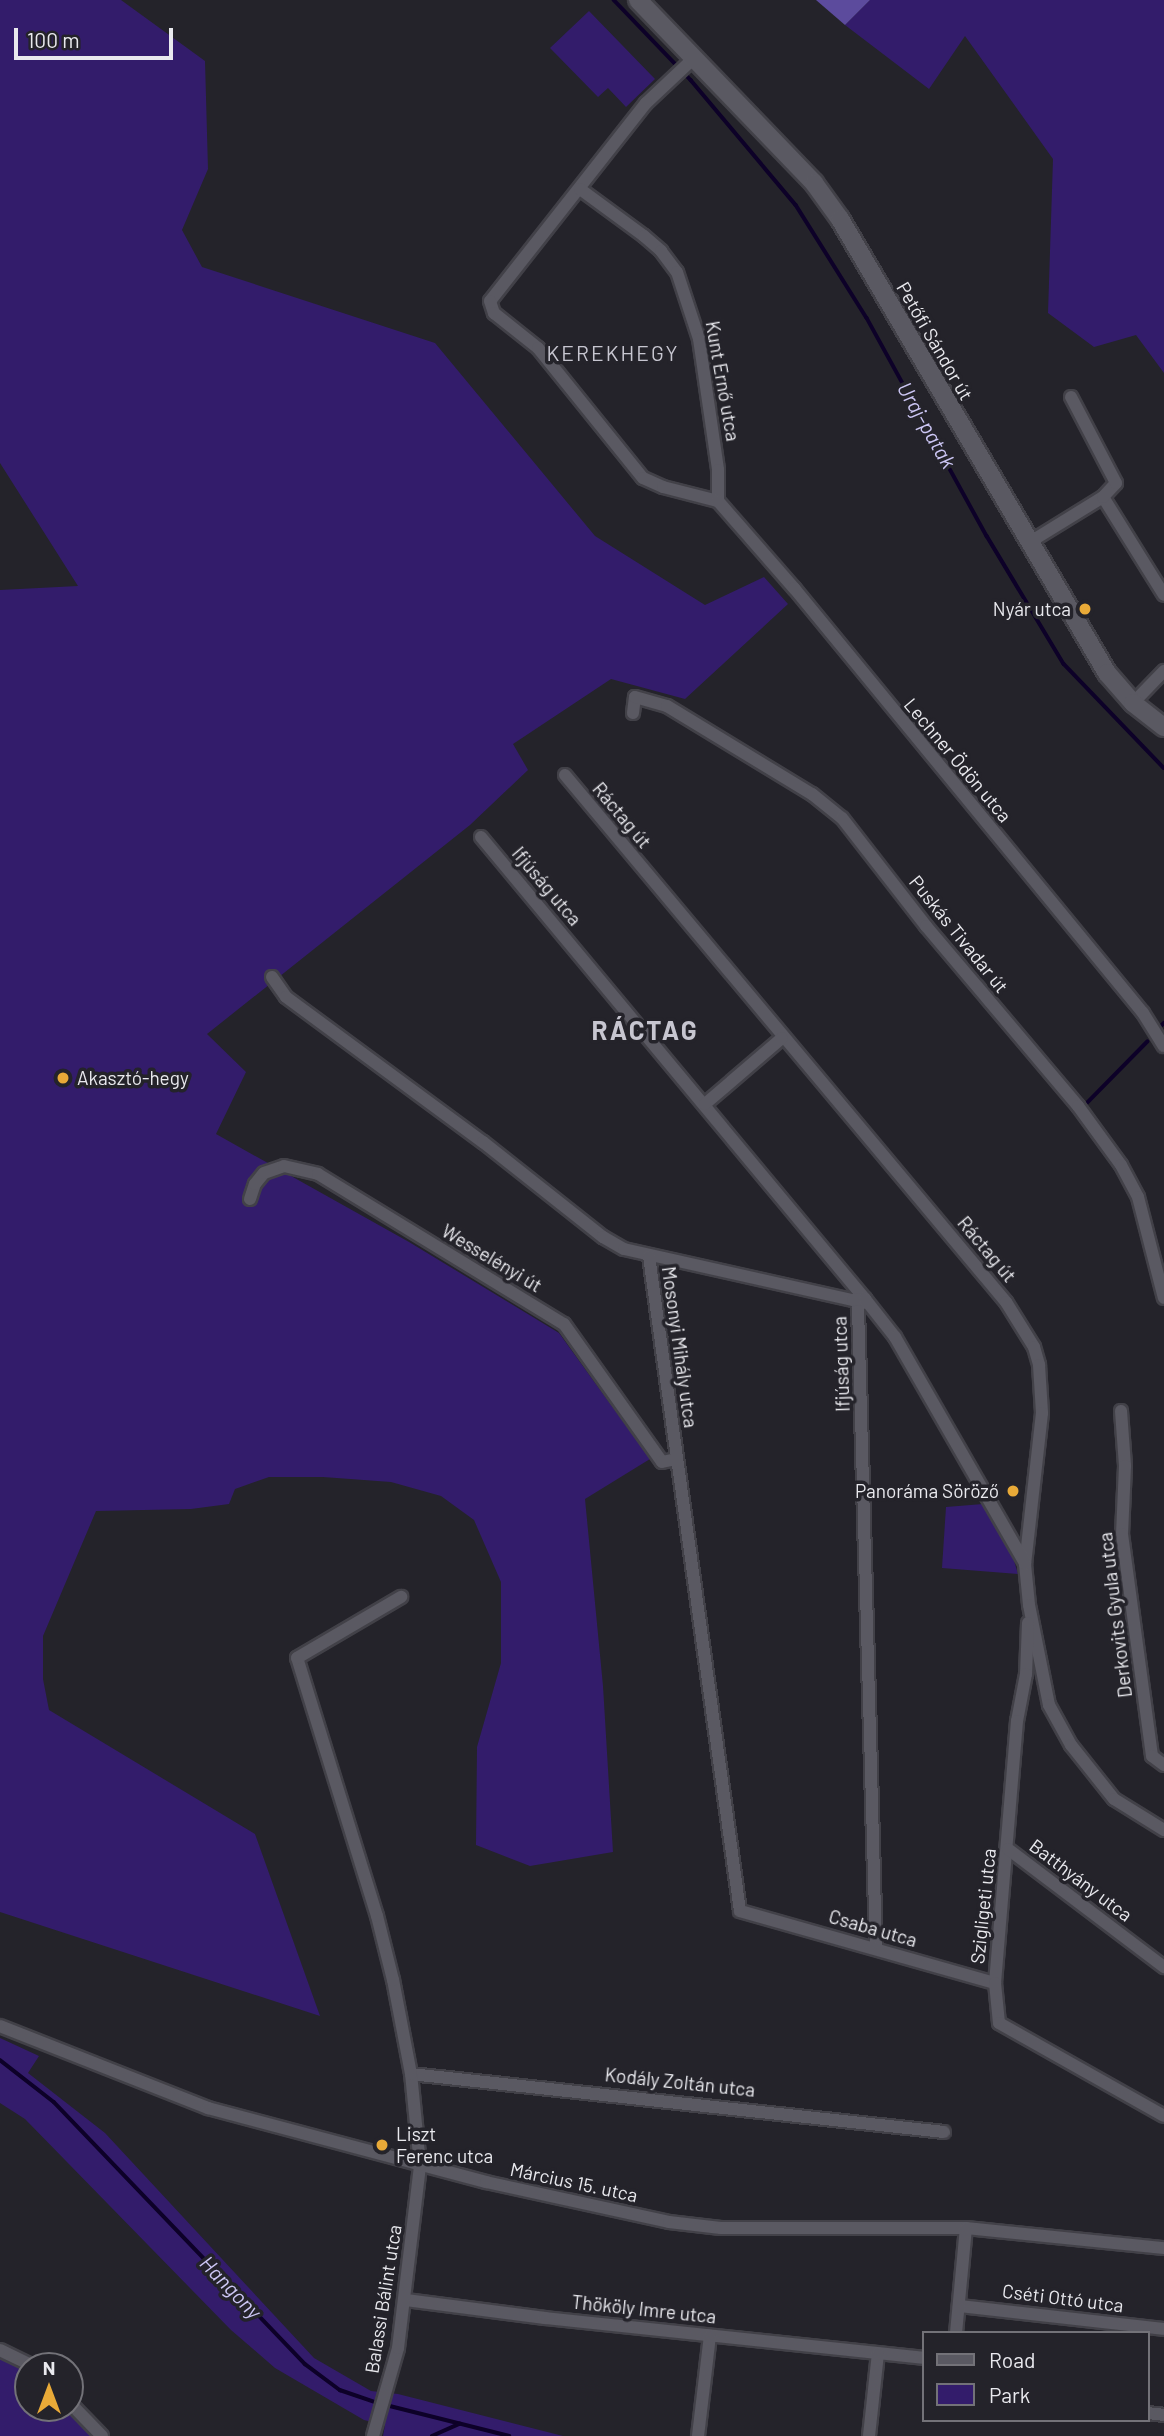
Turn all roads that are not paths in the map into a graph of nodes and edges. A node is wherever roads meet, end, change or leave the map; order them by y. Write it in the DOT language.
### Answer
graph roads {
  1 [pos="638,0"];
  2 [pos="691,60"];
  3 [pos="580,189"];
  4 [pos="1071,397"];
  5 [pos="1103,497"];
  6 [pos="718,501"];
  7 [pos="1030,542"];
  8 [pos="1164,595"];
  9 [pos="1164,671"];
  10 [pos="1133,703"];
  11 [pos="633,713"];
  12 [pos="1164,727"];
  13 [pos="565,775"];
  14 [pos="481,837"];
  15 [pos="272,976"];
  16 [pos="782,1038"];
  17 [pos="1163,1041"];
  18 [pos="705,1104"];
  19 [pos="250,1199"];
  20 [pos="649,1256"];
  21 [pos="1164,1298"];
  22 [pos="865,1299"];
  23 [pos="1121,1411"];
  24 [pos="676,1459"];
  25 [pos="1025,1564"];
  26 [pos="401,1597"];
  27 [pos="1029,1605"];
  28 [pos="1164,1765"];
  29 [pos="1164,1830"];
  30 [pos="1008,1849"];
  31 [pos="740,1911"];
  32 [pos="876,1948"];
  33 [pos="1164,1967"];
  34 [pos="995,1983"];
  35 [pos="0,2026"];
  36 [pos="411,2074"];
  37 [pos="1164,2116"];
  38 [pos="944,2132"];
  39 [pos="420,2165"];
  40 [pos="966,2228"];
  41 [pos="1164,2248"];
  42 [pos="406,2300"];
  43 [pos="958,2305"];
  44 [pos="1164,2329"];
  45 [pos="956,2331"];
  46 [pos="710,2336"];
  47 [pos="878,2353"];
  48 [pos="922,2358"];
  49 [pos="84,2417"];
  50 [pos="102,2436"];
  51 [pos="373,2436"];
  52 [pos="698,2436"];
  53 [pos="869,2436"];
  1 -- 2 [label="street, Petőfi Sándor út"];
  2 -- 3 [label="street"];
  2 -- 7 [label="street, Petőfi Sándor út"];
  3 -- 6 [label="street, Kunt Ernő utca"];
  3 -- 6 [label="street"];
  4 -- 5 [label="street"];
  5 -- 7 [label="street"];
  5 -- 8 [label="street"];
  6 -- 17 [label="street, Lechner Ödön utca"];
  7 -- 10 [label="street, Petőfi Sándor út"];
  9 -- 10 [label="street"];
  10 -- 12 [label="street, Petőfi Sándor út"];
  11 -- 21 [label="street, Puskás Tivadar út"];
  13 -- 16 [label="street, Ráctag út"];
  14 -- 18 [label="street, Ifjúság utca"];
  15 -- 20 [label="street, Mosonyi Mihály utca"];
  16 -- 18 [label="street"];
  16 -- 25 [label="street, Ráctag út"];
  18 -- 22 [label="street, Ifjúság utca"];
  19 -- 24 [label="street, Wesselényi út"];
  20 -- 22 [label="street"];
  20 -- 24 [label="street, Mosonyi Mihály utca"];
  22 -- 25 [label="street"];
  22 -- 32 [label="street, Ifjúság utca"];
  23 -- 28 [label="street, Derkovits Gyula utca"];
  24 -- 31 [label="street, Mosonyi Mihály utca"];
  25 -- 27 [label="street"];
  26 -- 36 [label="street"];
  27 -- 29 [label="street"];
  27 -- 30 [label="street, Szigligeti utca"];
  30 -- 33 [label="street, Batthyány utca"];
  30 -- 34 [label="street, Szigligeti utca"];
  31 -- 32 [label="street, Csaba utca"];
  32 -- 34 [label="street, Csaba utca"];
  34 -- 37 [label="street, Szigligeti utca"];
  35 -- 39 [label="street, Március 15. utca"];
  36 -- 38 [label="street, Kodály Zoltán utca"];
  36 -- 39 [label="street"];
  39 -- 40 [label="street, Március 15. utca"];
  39 -- 42 [label="street, Balassi Bálint utca"];
  40 -- 41 [label="street, Március 15. utca"];
  40 -- 43 [label="street"];
  42 -- 46 [label="street, Thököly Imre utca"];
  42 -- 51 [label="street, Balassi Bálint utca"];
  43 -- 44 [label="street, Cséti Ottó utca"];
  43 -- 45 [label="street"];
  46 -- 47 [label="street, Thököly Imre utca"];
  46 -- 52 [label="street"];
  47 -- 48 [label="street, Thököly Imre utca"];
  47 -- 53 [label="street"];
  49 -- 50 [label="street"];
}
